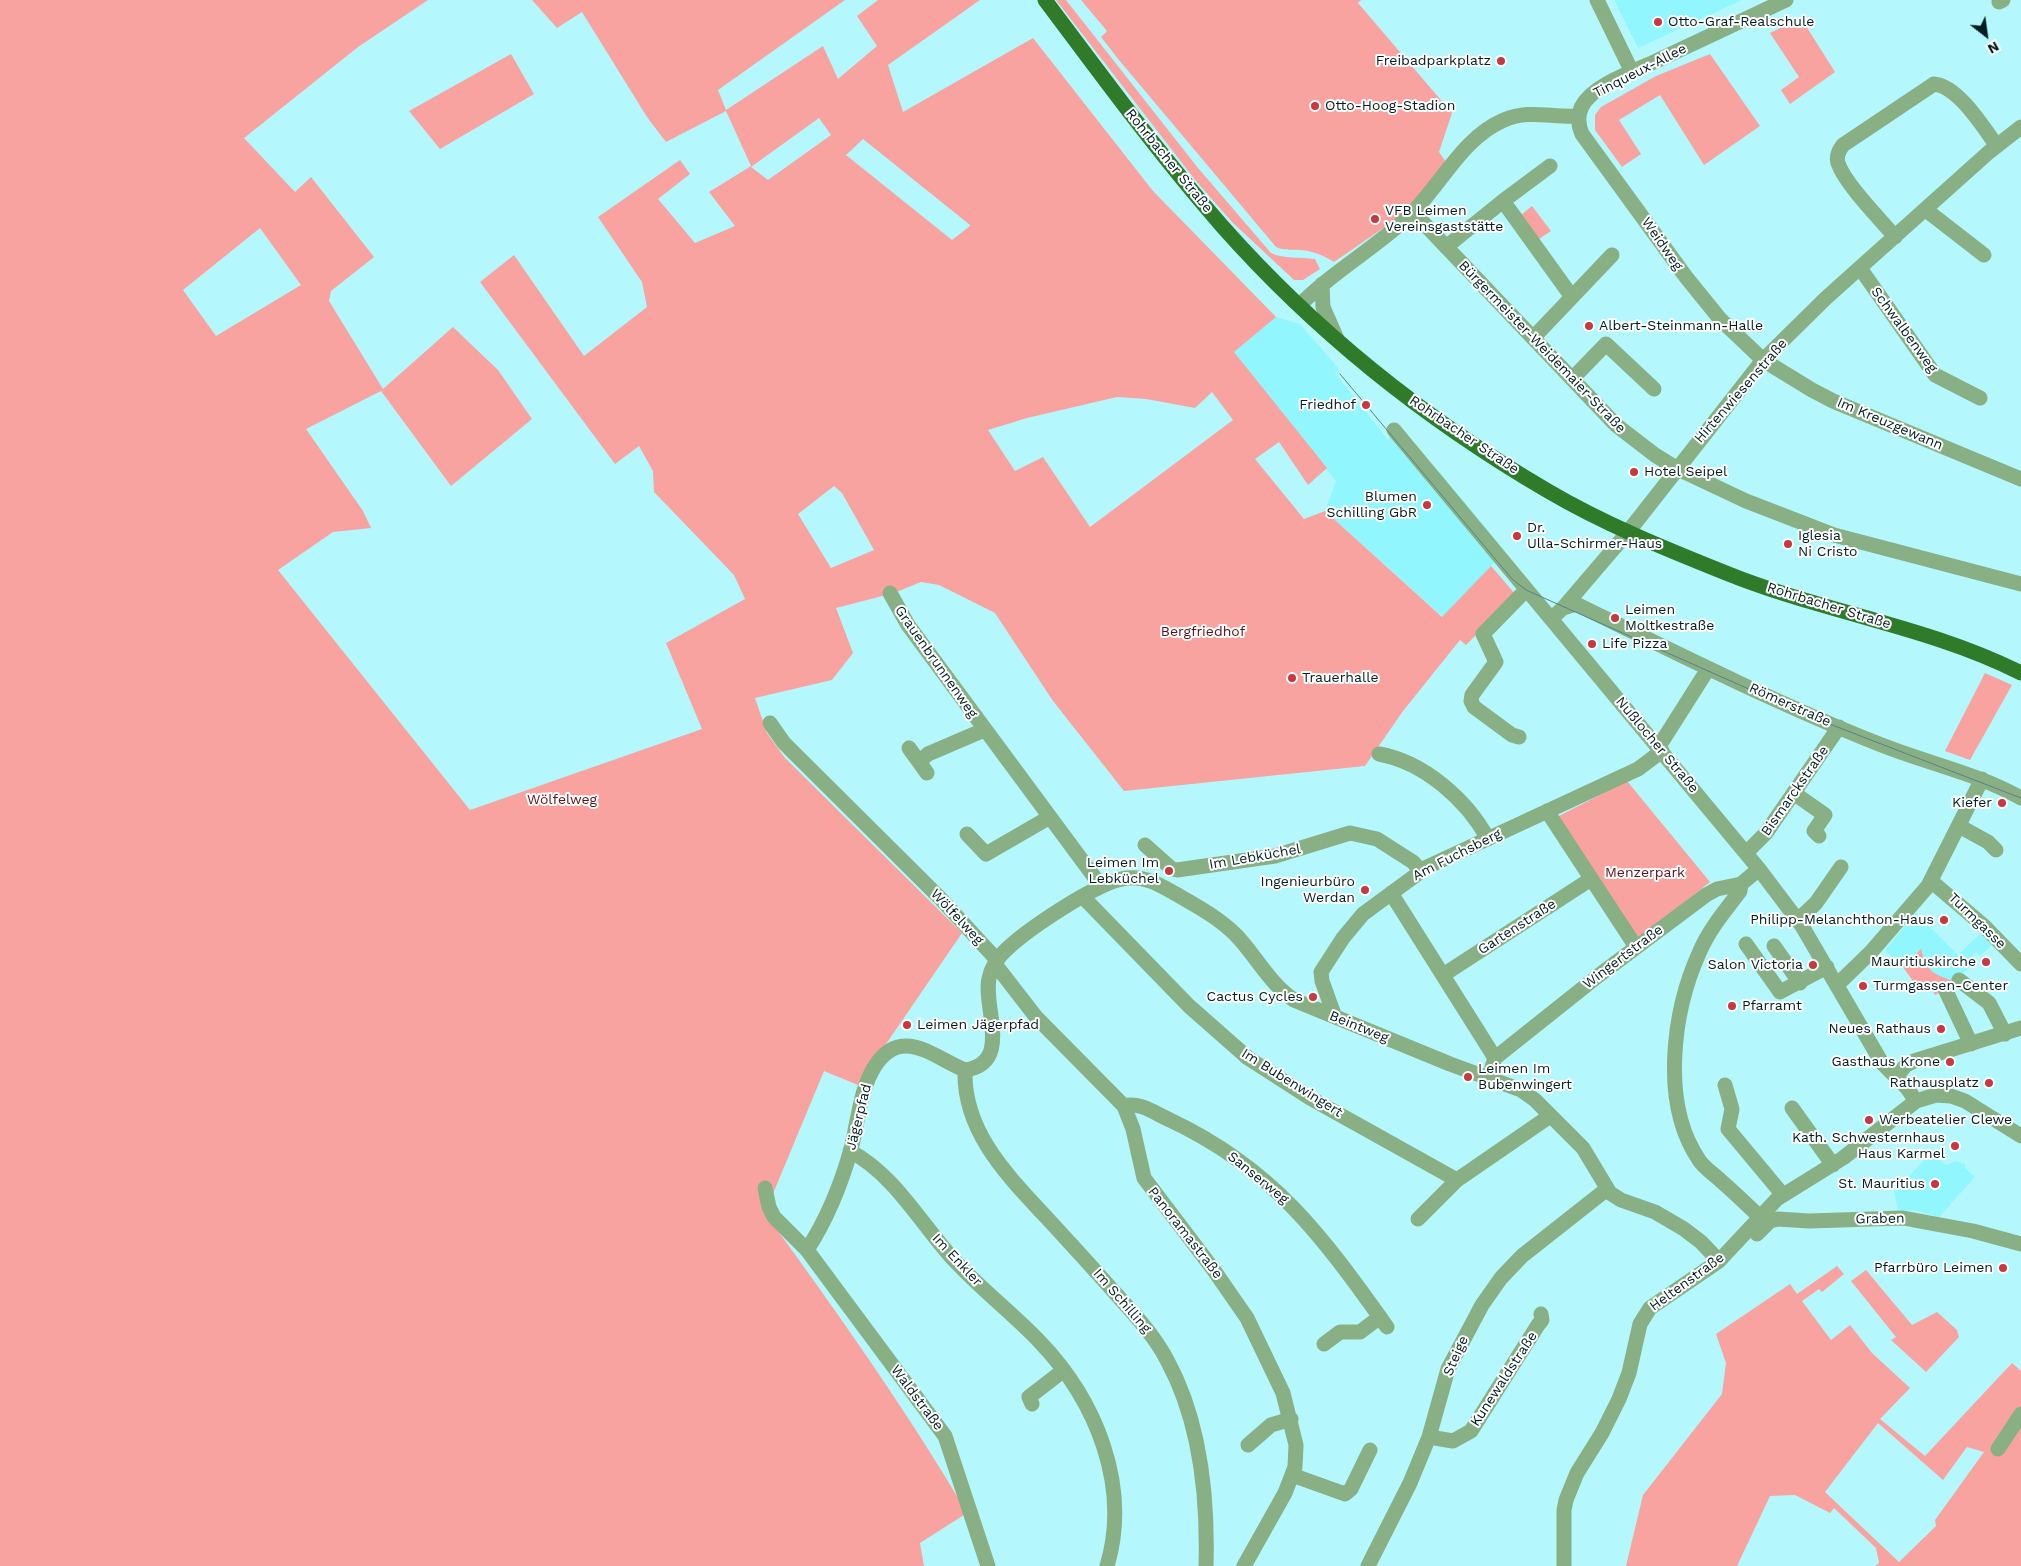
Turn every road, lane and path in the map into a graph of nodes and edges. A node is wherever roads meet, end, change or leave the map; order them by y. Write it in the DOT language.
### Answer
graph roads {
  1 [pos="1045,0"];
  2 [pos="1597,0"];
  3 [pos="1786,0"];
  4 [pos="1632,72"];
  5 [pos="1579,116"];
  6 [pos="2021,127"];
  7 [pos="1997,146"];
  8 [pos="1550,166"];
  9 [pos="1503,201"];
  10 [pos="1926,210"];
  11 [pos="1413,212"];
  12 [pos="1895,237"];
  13 [pos="1446,247"];
  14 [pos="1612,255"];
  15 [pos="1984,255"];
  16 [pos="1860,268"];
  17 [pos="1322,284"];
  18 [pos="1572,296"];
  19 [pos="1300,305"];
  20 [pos="1533,338"];
  21 [pos="1337,339"];
  22 [pos="1763,360"];
  23 [pos="1572,379"];
  24 [pos="1654,389"];
  25 [pos="1980,398"];
  26 [pos="1394,430"];
  27 [pos="1676,468"];
  28 [pos="2021,479"];
  29 [pos="1628,532"];
  30 [pos="2021,584"];
  31 [pos="1526,590"];
  32 [pos="890,593"];
  33 [pos="1563,608"];
  34 [pos="1551,619"];
  35 [pos="1708,669"];
  36 [pos="2021,673"];
  37 [pos="770,723"];
  38 [pos="1840,727"];
  39 [pos="984,730"];
  40 [pos="1519,737"];
  41 [pos="909,748"];
  42 [pos="1660,749"];
  43 [pos="1379,754"];
  44 [pos="1982,779"];
  45 [pos="1795,794"];
  46 [pos="2021,798"];
  47 [pos="1547,812"];
  48 [pos="1050,818"];
  49 [pos="1959,826"];
  50 [pos="1813,831"];
  51 [pos="968,834"];
  52 [pos="1488,839"];
  53 [pos="1145,845"];
  54 [pos="1996,850"];
  55 [pos="1746,853"];
  56 [pos="1841,867"];
  57 [pos="1759,869"];
  58 [pos="1421,871"];
  59 [pos="1591,879"];
  60 [pos="1931,881"];
  61 [pos="1740,884"];
  62 [pos="1101,886"];
  63 [pos="1391,893"];
  64 [pos="1082,897"];
  65 [pos="1798,920"];
  66 [pos="1746,944"];
  67 [pos="1774,946"];
  68 [pos="1636,947"];
  69 [pos="996,962"];
  70 [pos="2021,964"];
  71 [pos="1827,967"];
  72 [pos="1443,975"];
  73 [pos="1959,980"];
  74 [pos="1800,983"];
  75 [pos="1838,984"];
  76 [pos="1946,992"];
  77 [pos="1335,1017"];
  78 [pos="2021,1028"];
  79 [pos="2005,1034"];
  80 [pos="1971,1044"];
  81 [pos="1494,1058"];
  82 [pos="965,1070"];
  83 [pos="1487,1077"];
  84 [pos="1896,1077"];
  85 [pos="1725,1085"];
  86 [pos="1916,1101"];
  87 [pos="1124,1106"];
  88 [pos="1792,1108"];
  89 [pos="1550,1116"];
  90 [pos="2021,1136"];
  91 [pos="850,1151"];
  92 [pos="1833,1165"];
  93 [pos="1457,1180"];
  94 [pos="765,1188"];
  95 [pos="1607,1189"];
  96 [pos="1783,1195"];
  97 [pos="1760,1217"];
  98 [pos="1418,1220"];
  99 [pos="1744,1235"];
  100 [pos="2021,1244"];
  101 [pos="807,1250"];
  102 [pos="1719,1261"];
  103 [pos="1541,1314"];
  104 [pos="1324,1344"];
  105 [pos="1064,1370"];
  106 [pos="1028,1398"];
  107 [pos="2021,1414"];
  108 [pos="1291,1419"];
  109 [pos="1429,1437"];
  110 [pos="1248,1445"];
  111 [pos="1998,1449"];
  112 [pos="1370,1450"];
  113 [pos="1292,1475"];
  114 [pos="988,1566"];
  115 [pos="1107,1566"];
  116 [pos="1206,1566"];
  117 [pos="1244,1566"];
  118 [pos="1368,1566"];
  119 [pos="1564,1566"];
  1 -- 19 [label="main road, Rohrbacher Straße"];
  2 -- 4 [label="street"];
  3 -- 4 [label="street, Tinqueux-Allee"];
  4 -- 5 [label="street, Tinqueux-Allee"];
  5 -- 11 [label="street"];
  5 -- 22 [label="street, Weidweg"];
  6 -- 7 [label="street, Hirtenwiesenstraße"];
  7 -- 10 [label="street, Hirtenwiesenstraße"];
  7 -- 12 [label="street"];
  8 -- 9 [label="street"];
  9 -- 13 [label="street"];
  9 -- 18 [label="street"];
  10 -- 12 [label="street, Hirtenwiesenstraße"];
  10 -- 15 [label="street"];
  11 -- 13 [label="street, Bürgermeister-Weidemaier-Straße"];
  11 -- 17 [label="street"];
  12 -- 16 [label="street, Hirtenwiesenstraße"];
  13 -- 20 [label="street, Bürgermeister-Weidemaier-Straße"];
  14 -- 18 [label="street"];
  16 -- 22 [label="street, Hirtenwiesenstraße"];
  16 -- 25 [label="street, Schwalbenweg"];
  17 -- 19 [label="street"];
  17 -- 21 [label="street"];
  18 -- 20 [label="street"];
  19 -- 21 [label="main road, Rohrbacher Straße"];
  20 -- 23 [label="street, Bürgermeister-Weidemaier-Straße"];
  21 -- 29 [label="main road, Rohrbacher Straße"];
  22 -- 27 [label="street, Hirtenwiesenstraße"];
  22 -- 28 [label="street, Im Kreuzgewann"];
  23 -- 24 [label="street"];
  23 -- 27 [label="street, Bürgermeister-Weidemaier-Straße"];
  26 -- 31 [label="street, Nußlocher Straße"];
  27 -- 29 [label="street, Hirtenwiesenstraße"];
  27 -- 30 [label="street, Bürgermeister-Weidemaier-Straße"];
  29 -- 33 [label="street, Hirtenwiesenstraße"];
  29 -- 36 [label="main road, Rohrbacher Straße"];
  31 -- 34 [label="street, Nußlocher Straße"];
  31 -- 40 [label="street"];
  32 -- 39 [label="street, Grauenbrunnenweg"];
  33 -- 34 [label="street, Hirtenwiesenstraße"];
  33 -- 35 [label="street, Römerstraße"];
  34 -- 42 [label="street, Nußlocher Straße"];
  35 -- 38 [label="street, Römerstraße"];
  35 -- 42 [label="street, Am Fuchsberg"];
  37 -- 69 [label="street, Wölfelweg"];
  38 -- 44 [label="street, Römerstraße"];
  38 -- 45 [label="street, Bismarckstraße"];
  39 -- 41 [label="street, Grauenbrunnenweg"];
  39 -- 48 [label="street, Grauenbrunnenweg"];
  42 -- 47 [label="street, Am Fuchsberg"];
  42 -- 55 [label="street, Nußlocher Straße"];
  43 -- 52 [label="street"];
  44 -- 46 [label="street, Römerstraße"];
  44 -- 49 [label="street"];
  45 -- 50 [label="street"];
  45 -- 55 [label="street, Bismarckstraße"];
  47 -- 52 [label="street, Am Fuchsberg"];
  47 -- 59 [label="street"];
  48 -- 51 [label="street"];
  48 -- 62 [label="street, Grauenbrunnenweg"];
  49 -- 54 [label="street"];
  49 -- 60 [label="street"];
  52 -- 58 [label="street, Am Fuchsberg"];
  53 -- 58 [label="street, Im Lebküchel"];
  55 -- 57 [label="street, Nußlocher Straße"];
  56 -- 65 [label="street"];
  57 -- 61 [label="street, Wingertstraße"];
  57 -- 65 [label="street, Nußlocher Straße"];
  58 -- 63 [label="street, Am Fuchsberg"];
  59 -- 68 [label="street"];
  59 -- 72 [label="street, Gartenstraße"];
  60 -- 70 [label="street, Turmgasse"];
  60 -- 75 [label="street"];
  61 -- 68 [label="street, Wingertstraße"];
  61 -- 97 [label="street"];
  62 -- 64 [label="street, Beintweg"];
  62 -- 77 [label="street, Beintweg"];
  63 -- 72 [label="street"];
  63 -- 77 [label="street, Am Fuchsberg"];
  64 -- 69 [label="street, Beintweg"];
  64 -- 93 [label="street, Im Bubenwingert"];
  65 -- 71 [label="street, Nußlocher Straße"];
  66 -- 74 [label="street"];
  67 -- 74 [label="street"];
  68 -- 81 [label="street, Wingertstraße"];
  69 -- 82 [label="street"];
  69 -- 87 [label="street, Panoramastraße"];
  71 -- 74 [label="street"];
  71 -- 75 [label="street, Nußlocher Straße"];
  72 -- 81 [label="street"];
  73 -- 79 [label="street"];
  75 -- 84 [label="street, Nußlocher Straße"];
  76 -- 80 [label="street"];
  77 -- 83 [label="street, Beintweg"];
  78 -- 79 [label="street"];
  79 -- 80 [label="street"];
  80 -- 84 [label="street"];
  81 -- 83 [label="street"];
  82 -- 91 [label="street, Jägerpfad"];
  82 -- 116 [label="street, Im Schilling"];
  83 -- 89 [label="street, Beintweg"];
  84 -- 86 [label="street, Nußlocher Straße"];
  85 -- 96 [label="street"];
  86 -- 90 [label="street"];
  86 -- 92 [label="street, Heltenstraße"];
  87 -- 104 [label="street, Sanserweg"];
  87 -- 108 [label="street, Panoramastraße"];
  88 -- 92 [label="street"];
  89 -- 93 [label="street"];
  89 -- 95 [label="street, Beintweg"];
  91 -- 101 [label="street, Jägerpfad"];
  91 -- 105 [label="street, Im Enkler"];
  92 -- 96 [label="street, Heltenstraße"];
  93 -- 98 [label="street"];
  94 -- 101 [label="street"];
  95 -- 102 [label="street, Beintweg"];
  95 -- 109 [label="street, Steige"];
  96 -- 97 [label="street, Heltenstraße"];
  97 -- 99 [label="street, Heltenstraße"];
  99 -- 100 [label="street, Graben"];
  99 -- 102 [label="street, Heltenstraße"];
  101 -- 114 [label="street, Waldstraße"];
  102 -- 119 [label="street, Heltenstraße"];
  103 -- 109 [label="street, Kunewaldstraße"];
  105 -- 106 [label="street"];
  105 -- 115 [label="street, Im Enkler"];
  107 -- 111 [label="street"];
  108 -- 110 [label="street"];
  108 -- 113 [label="street, Panoramastraße"];
  109 -- 118 [label="street, Steige"];
  112 -- 113 [label="street"];
  113 -- 117 [label="street, Panoramastraße"];
}
